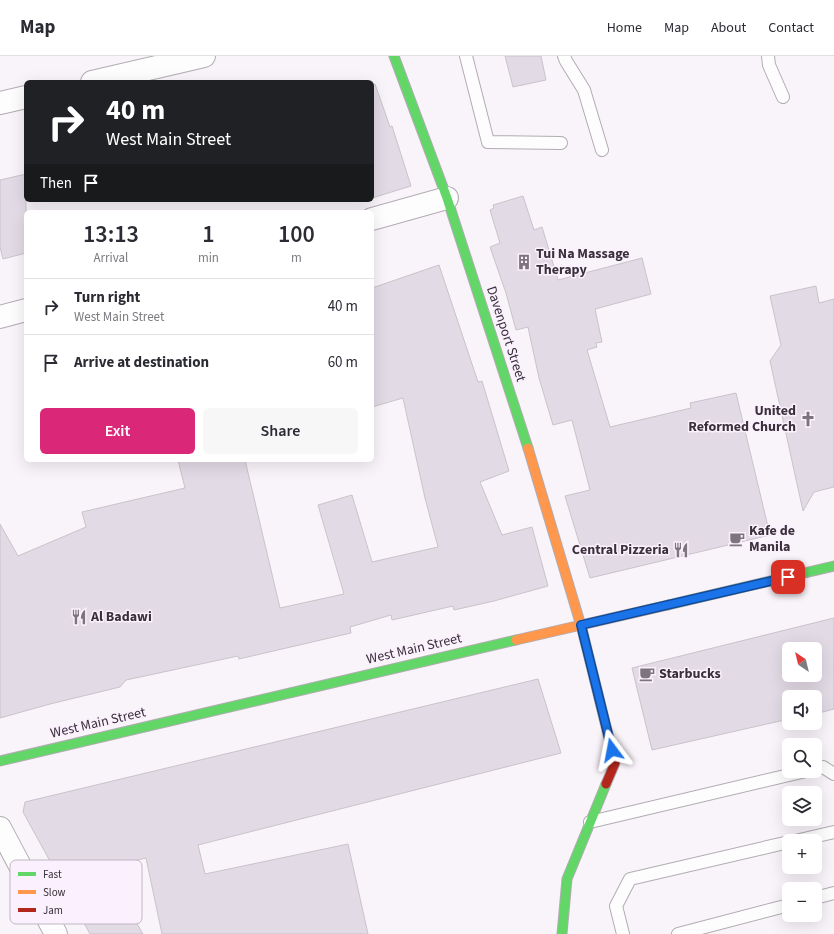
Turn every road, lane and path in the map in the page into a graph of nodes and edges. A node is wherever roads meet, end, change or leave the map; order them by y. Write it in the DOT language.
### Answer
graph roads {
  1 [pos="204,56"];
  2 [pos="394,56"];
  3 [pos="466,56"];
  4 [pos="564,56"];
  5 [pos="768,56"];
  6 [pos="101,80"];
  7 [pos="24,97"];
  8 [pos="783,97"];
  9 [pos="0,103"];
  10 [pos="561,143"];
  11 [pos="602,150"];
  12 [pos="447,198"];
  13 [pos="374,218"];
  14 [pos="24,311"];
  15 [pos="0,317"];
  16 [pos="834,566"];
  17 [pos="581,625"];
  18 [pos="0,761"];
  19 [pos="822,767"];
  20 [pos="834,774"];
  21 [pos="782,777"];
  22 [pos="590,822"];
  23 [pos="0,828"];
  24 [pos="834,832"];
  25 [pos="822,835"];
  26 [pos="782,844"];
  27 [pos="17,860"];
  28 [pos="834,893"];
  29 [pos="822,896"];
  30 [pos="782,907"];
  31 [pos="51,924"];
  32 [pos="56,934"];
  33 [pos="562,934"];
  34 [pos="623,934"];
  35 [pos="678,934"];
  1 -- 6 [label="street"];
  2 -- 12 [label="street, Davenport Street"];
  3 -- 10 [label="lane"];
  4 -- 11 [label="lane"];
  5 -- 8 [label="lane"];
  7 -- 9 [label="street"];
  12 -- 13 [label="street"];
  12 -- 17 [label="street, Davenport Street"];
  14 -- 15 [label="street"];
  16 -- 17 [label="street, West Main Street"];
  17 -- 18 [label="street, West Main Street"];
  17 -- 22 [label="street, Davenport Street"];
  19 -- 20 [label="lane"];
  21 -- 22 [label="lane"];
  22 -- 33 [label="street, Davenport Street"];
  23 -- 27 [label="street"];
  24 -- 25 [label="lane"];
  26 -- 34 [label="lane"];
  28 -- 29 [label="lane"];
  30 -- 35 [label="lane"];
  31 -- 32 [label="street"];
}
